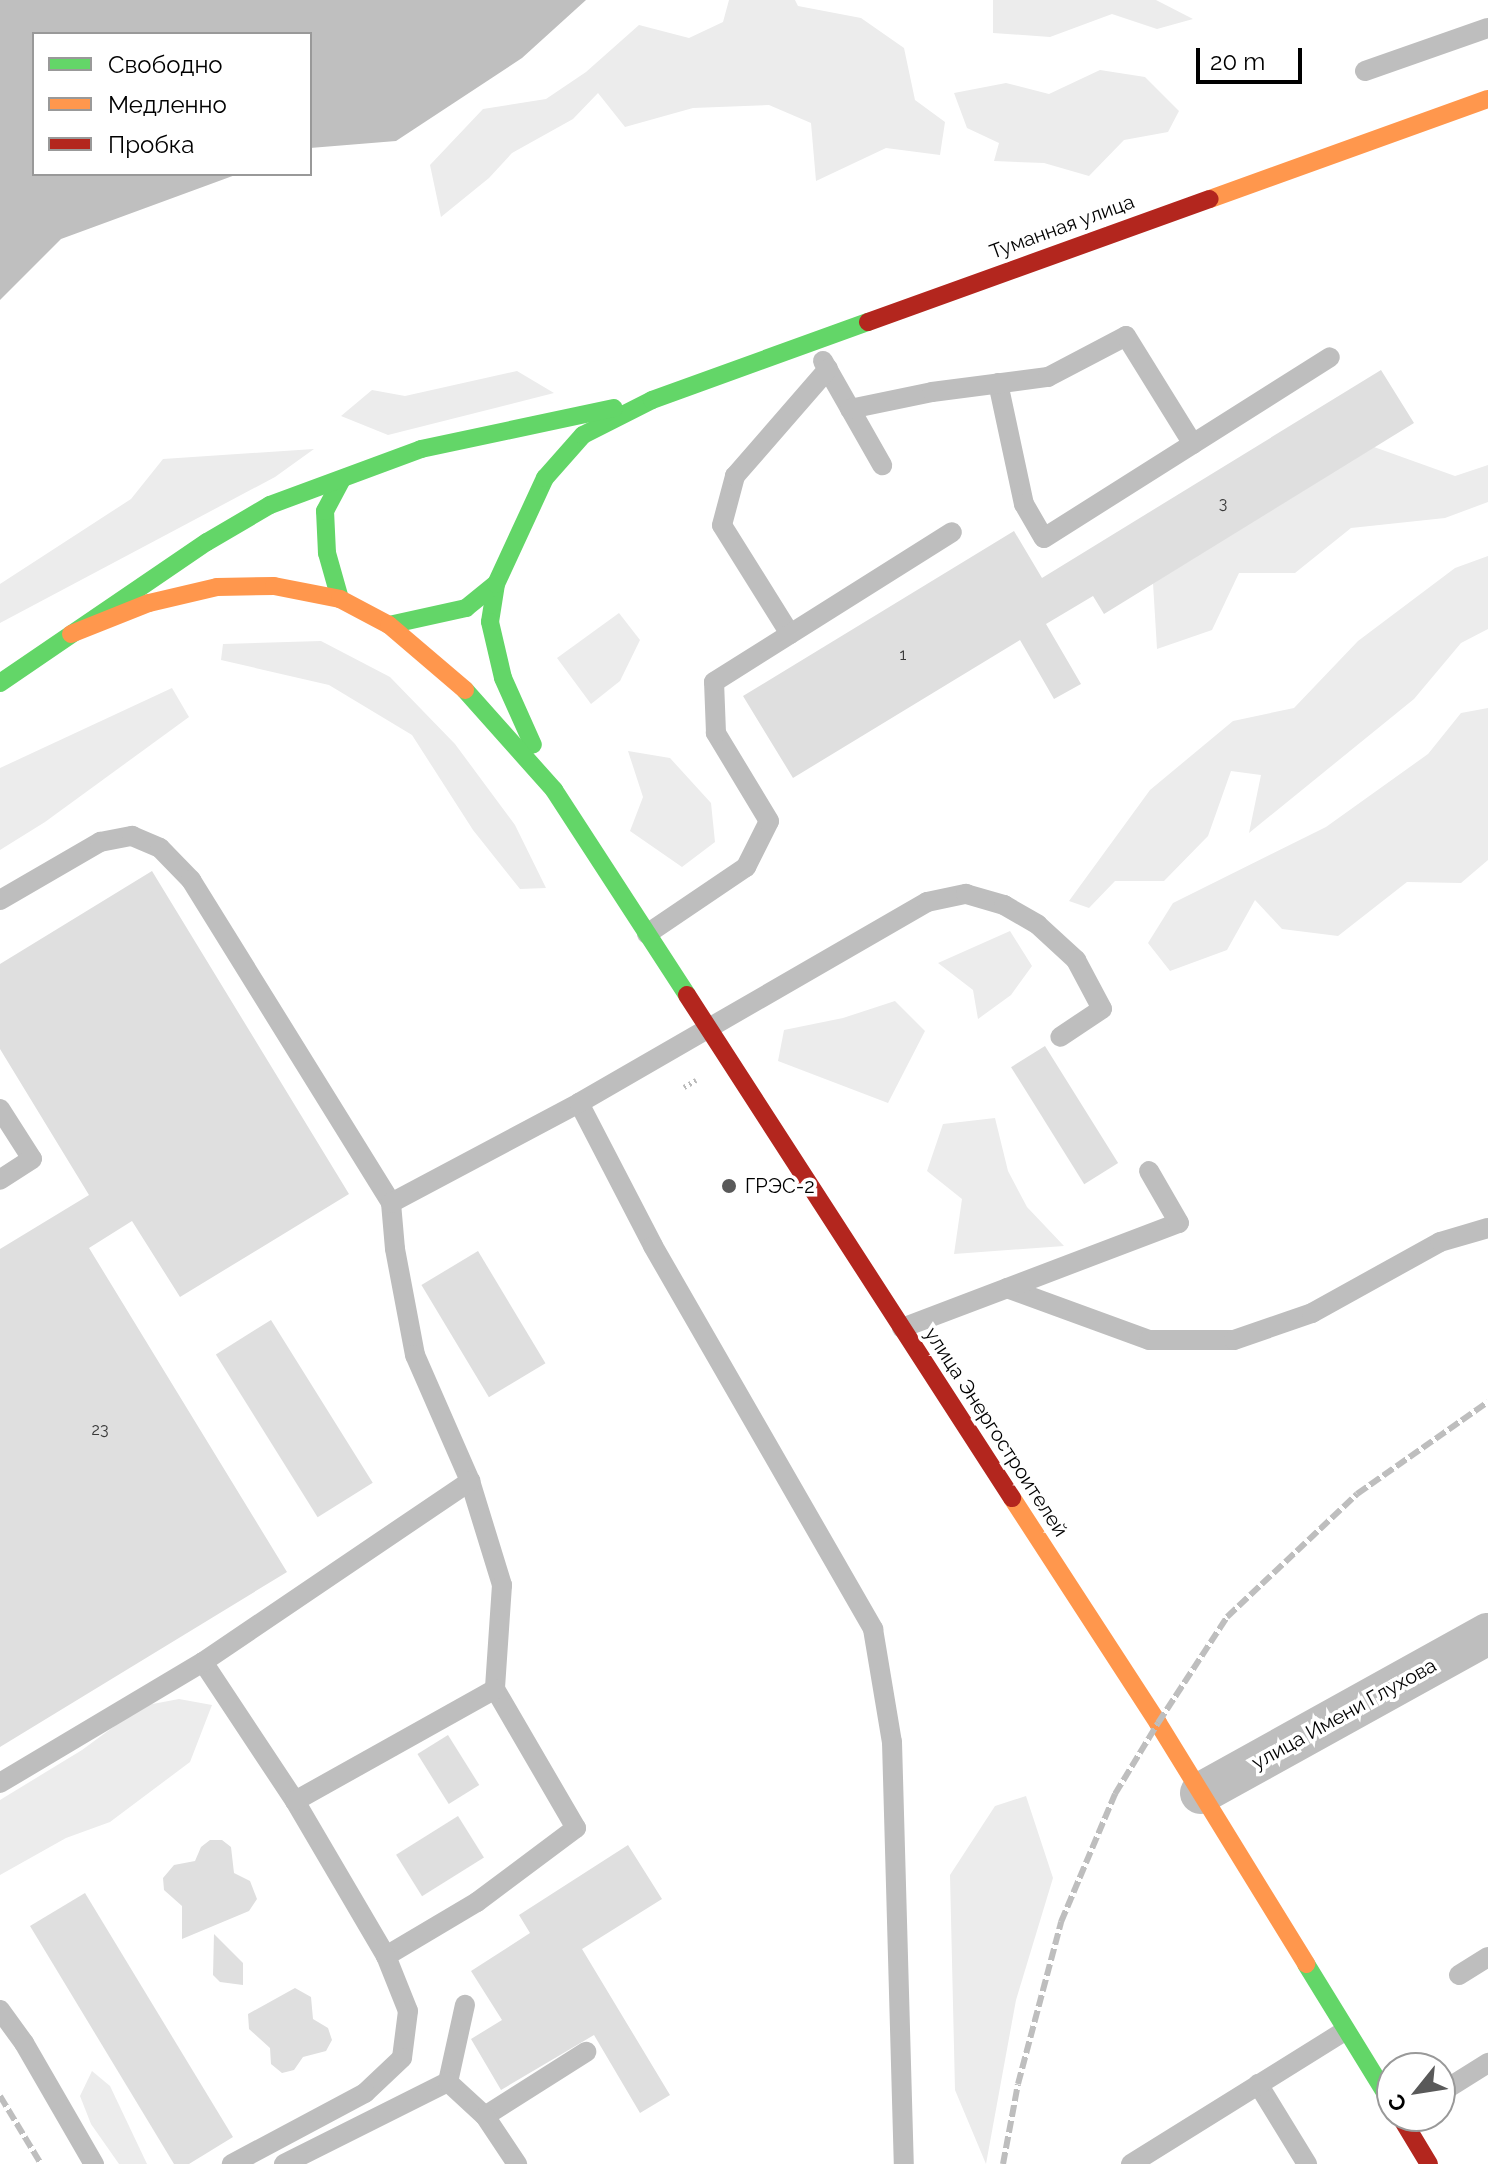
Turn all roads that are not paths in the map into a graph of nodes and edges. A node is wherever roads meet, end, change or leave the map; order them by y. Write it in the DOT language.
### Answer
graph roads {
  1 [pos="1488,28"];
  2 [pos="1365,71"];
  3 [pos="1488,99"];
  4 [pos="811,340"];
  5 [pos="1330,357"];
  6 [pos="828,369"];
  7 [pos="998,383"];
  8 [pos="652,400"];
  9 [pos="850,409"];
  10 [pos="1193,444"];
  11 [pos="882,465"];
  12 [pos="342,479"];
  13 [pos="952,532"];
  14 [pos="496,584"];
  15 [pos="340,599"];
  16 [pos="389,625"];
  17 [pos="71,634"];
  18 [pos="790,634"];
  19 [pos="0,683"];
  20 [pos="554,790"];
  21 [pos="0,900"];
  22 [pos="647,934"];
  23 [pos="707,1028"];
  24 [pos="1060,1037"];
  25 [pos="579,1103"];
  26 [pos="0,1109"];
  27 [pos="1149,1171"];
  28 [pos="0,1180"];
  29 [pos="391,1203"];
  30 [pos="1488,1228"];
  31 [pos="1007,1288"];
  32 [pos="902,1328"];
  33 [pos="470,1481"];
  34 [pos="1488,1634"];
  35 [pos="203,1662"];
  36 [pos="495,1689"];
  37 [pos="0,1783"];
  38 [pos="1201,1793"];
  39 [pos="295,1801"];
  40 [pos="386,1956"];
  41 [pos="1488,1957"];
  42 [pos="1459,1975"];
  43 [pos="465,2005"];
  44 [pos="0,2010"];
  45 [pos="1345,2031"];
  46 [pos="586,2052"];
  47 [pos="1488,2063"];
  48 [pos="1376,2078"];
  49 [pos="448,2082"];
  50 [pos="1456,2083"];
  51 [pos="1258,2084"];
  52 [pos="485,2116"];
  53 [pos="1410,2132"];
  54 [pos="94,2164"];
  55 [pos="232,2164"];
  56 [pos="284,2164"];
  57 [pos="517,2164"];
  58 [pos="904,2164"];
  59 [pos="1131,2164"];
  60 [pos="1307,2164"];
  61 [pos="1429,2164"];
  1 -- 2 [label="lane"];
  3 -- 4 [label="street, Туманная улица"];
  4 -- 6 [label="lane"];
  4 -- 8 [label="street, Туманная улица"];
  5 -- 10 [label="lane"];
  6 -- 9 [label="lane"];
  6 -- 18 [label="lane"];
  7 -- 9 [label="lane"];
  7 -- 10 [label="lane"];
  7 -- 10 [label="lane"];
  8 -- 12 [label="street, Туманная улица"];
  8 -- 14 [label="street, Туманная улица"];
  9 -- 11 [label="lane"];
  12 -- 15 [label="street"];
  12 -- 17 [label="street, Туманная улица"];
  13 -- 18 [label="lane"];
  14 -- 16 [label="street, Туманная улица"];
  14 -- 20 [label="street"];
  15 -- 16 [label="street"];
  15 -- 17 [label="street"];
  16 -- 20 [label="street"];
  17 -- 19 [label="street"];
  18 -- 22 [label="lane"];
  20 -- 22 [label="street, улица Энергостроителей"];
  21 -- 29 [label="lane"];
  22 -- 23 [label="street, улица Энергостроителей"];
  23 -- 24 [label="lane"];
  23 -- 25 [label="lane"];
  23 -- 32 [label="street, улица Энергостроителей"];
  25 -- 29 [label="lane"];
  25 -- 58 [label="lane"];
  26 -- 28 [label="lane"];
  27 -- 31 [label="lane"];
  29 -- 33 [label="lane"];
  30 -- 31 [label="lane"];
  31 -- 32 [label="lane"];
  32 -- 38 [label="street, улица Энергостроителей"];
  33 -- 35 [label="lane"];
  33 -- 36 [label="lane"];
  34 -- 38 [label="street, улица Имени Глухова"];
  35 -- 37 [label="lane"];
  35 -- 39 [label="lane"];
  36 -- 39 [label="lane"];
  36 -- 40 [label="lane"];
  38 -- 45 [label="street, улица Энергостроителей"];
  39 -- 40 [label="lane"];
  40 -- 55 [label="lane"];
  41 -- 42 [label="lane"];
  43 -- 49 [label="lane"];
  44 -- 54 [label="lane"];
  45 -- 48 [label="street, улица Энергостроителей"];
  45 -- 51 [label="lane"];
  46 -- 52 [label="lane"];
  47 -- 50 [label="lane"];
  49 -- 52 [label="lane"];
  49 -- 56 [label="lane"];
  51 -- 59 [label="lane"];
  51 -- 60 [label="lane"];
  52 -- 57 [label="lane"];
  53 -- 61 [label="street, улица Энергостроителей"];
}
